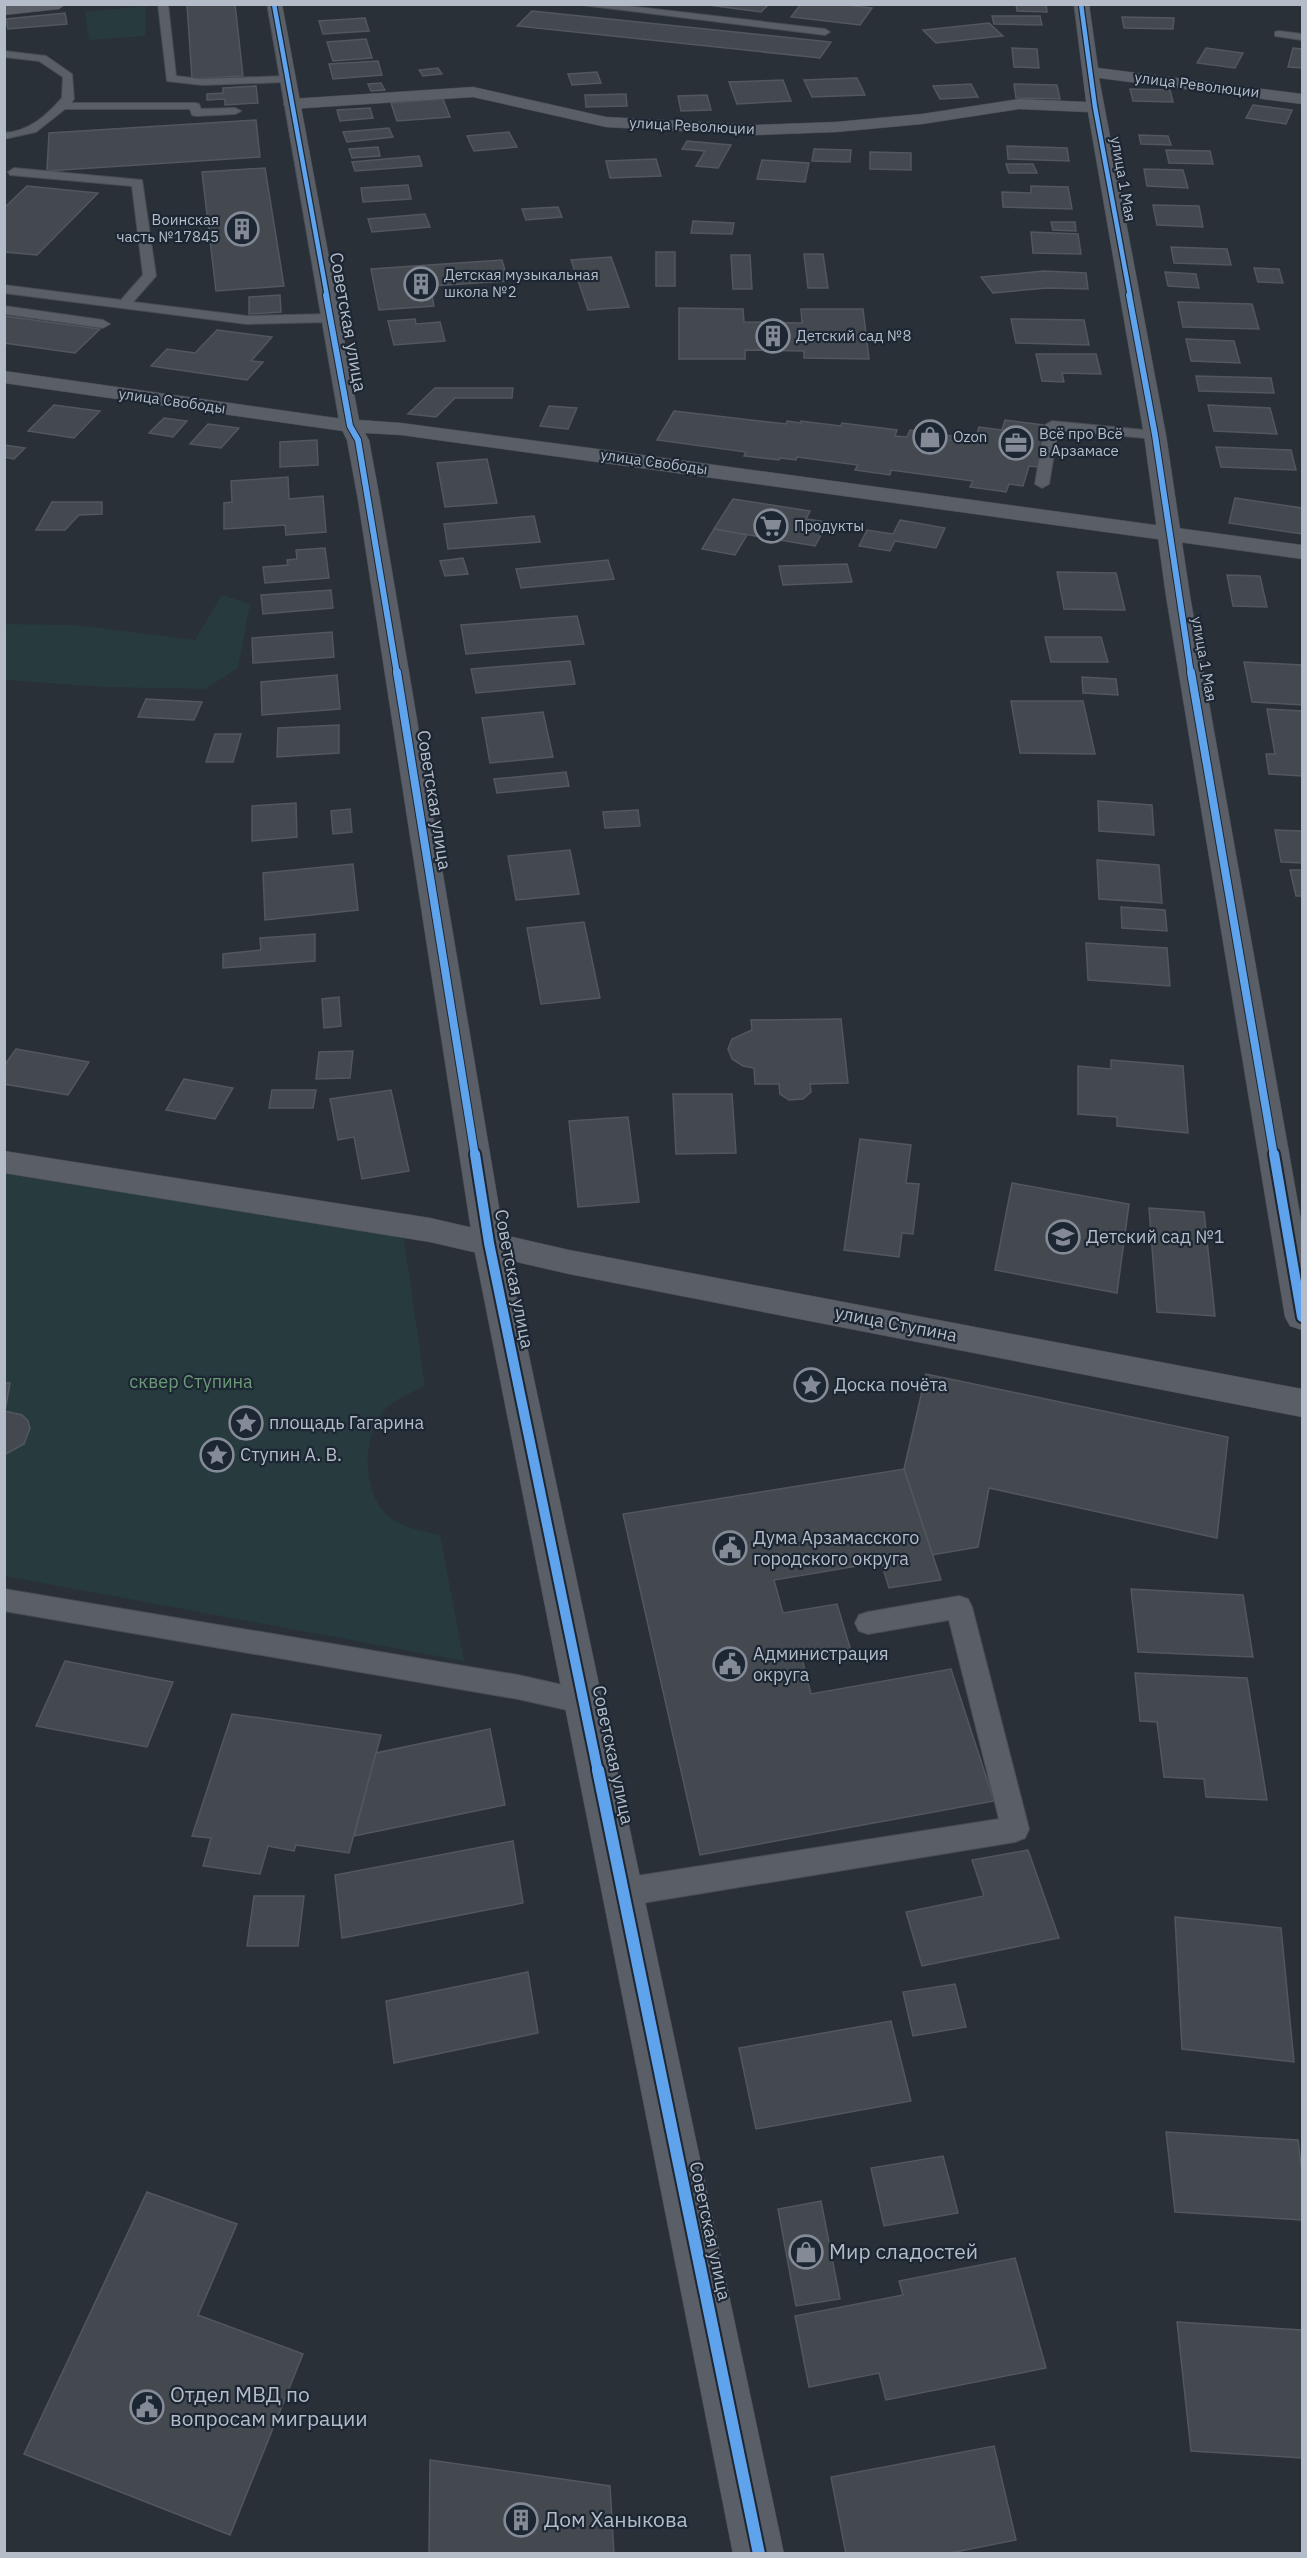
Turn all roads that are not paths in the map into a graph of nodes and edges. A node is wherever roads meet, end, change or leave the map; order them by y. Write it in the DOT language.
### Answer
graph roads {
  1 [pos="59,4"];
  2 [pos="163,4"];
  3 [pos="274,4"];
  4 [pos="579,4"];
  5 [pos="1081,4"];
  6 [pos="660,9"];
  7 [pos="4,10"];
  8 [pos="825,32"];
  9 [pos="1279,34"];
  10 [pos="1302,37"];
  11 [pos="4,54"];
  12 [pos="1091,72"];
  13 [pos="286,80"];
  14 [pos="1302,99"];
  15 [pos="291,104"];
  16 [pos="62,106"];
  17 [pos="1095,107"];
  18 [pos="235,111"];
  19 [pos="4,136"];
  20 [pos="4,182"];
  21 [pos="4,288"];
  22 [pos="124,304"];
  23 [pos="4,310"];
  24 [pos="331,318"];
  25 [pos="103,324"];
  26 [pos="4,377"];
  27 [pos="350,426"];
  28 [pos="1155,435"];
  29 [pos="1042,484"];
  30 [pos="1170,534"];
  31 [pos="1302,552"];
  32 [pos="4,1162"];
  33 [pos="489,1243"];
  34 [pos="1302,1317"];
  35 [pos="1302,1403"];
  36 [pos="4,1600"];
  37 [pos="868,1623"];
  38 [pos="585,1702"];
  39 [pos="624,1892"];
  40 [pos="759,2553"];
  1 -- 7 [label="street"];
  2 -- 13 [label="lane"];
  3 -- 13 [label="street, Советская улица"];
  4 -- 6 [label="lane"];
  5 -- 12 [label="street, улица 1 Мая"];
  6 -- 8 [label="lane"];
  9 -- 10 [label="lane"];
  11 -- 16 [label="lane"];
  12 -- 14 [label="street, улица Революции"];
  12 -- 17 [label="street, улица 1 Мая"];
  13 -- 15 [label="street, Советская улица"];
  15 -- 17 [label="street, улица Революции"];
  15 -- 24 [label="street, Советская улица"];
  16 -- 18 [label="lane"];
  16 -- 19 [label="lane"];
  17 -- 28 [label="street, улица 1 Мая"];
  20 -- 22 [label="lane"];
  21 -- 22 [label="lane"];
  22 -- 24 [label="lane"];
  23 -- 25 [label="lane"];
  24 -- 27 [label="street, Советская улица"];
  26 -- 27 [label="street, улица Свободы"];
  27 -- 30 [label="street, улица Свободы"];
  27 -- 33 [label="street, Советская улица"];
  28 -- 29 [label="lane"];
  28 -- 30 [label="street, улица 1 Мая"];
  30 -- 31 [label="street, улица Свободы"];
  30 -- 34 [label="street, улица 1 Мая"];
  32 -- 33 [label="street"];
  33 -- 35 [label="street, улица Ступина"];
  33 -- 38 [label="street, Советская улица"];
  36 -- 38 [label="lane"];
  37 -- 39 [label="lane"];
  38 -- 39 [label="street, Советская улица"];
  39 -- 40 [label="street, Советская улица"];
}
